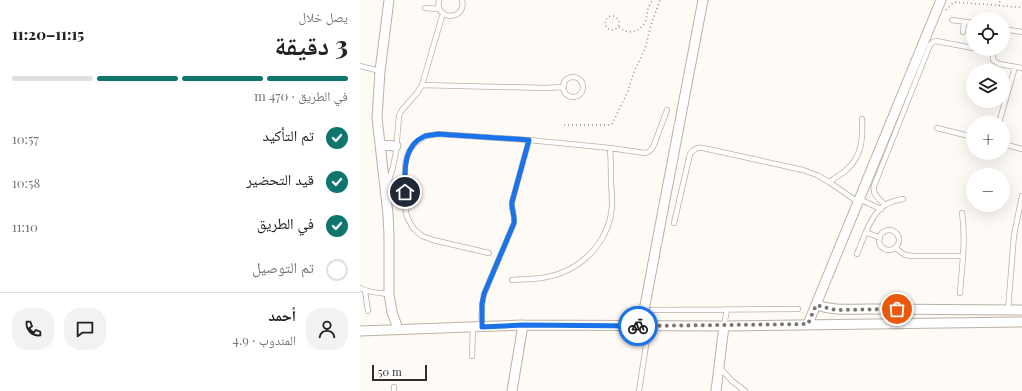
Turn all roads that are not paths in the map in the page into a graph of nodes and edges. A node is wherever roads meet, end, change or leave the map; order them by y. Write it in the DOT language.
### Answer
graph roads {
  1 [pos="389,0"];
  2 [pos="439,0"];
  3 [pos="462,0"];
  4 [pos="703,0"];
  5 [pos="941,0"];
  6 [pos="425,8"];
  7 [pos="441,11"];
  8 [pos="952,20"];
  9 [pos="964,22"];
  10 [pos="1010,29"];
  11 [pos="962,32"];
  12 [pos="1022,32"];
  13 [pos="966,47"];
  14 [pos="993,56"];
  15 [pos="360,66"];
  16 [pos="1015,67"];
  17 [pos="1022,68"];
  18 [pos="380,71"];
  19 [pos="422,85"];
  20 [pos="564,87"];
  21 [pos="667,110"];
  22 [pos="1001,116"];
  23 [pos="862,119"];
  24 [pos="937,128"];
  25 [pos="966,135"];
  26 [pos="529,140"];
  27 [pos="380,145"];
  28 [pos="396,146"];
  29 [pos="1010,146"];
  30 [pos="610,148"];
  31 [pos="1022,149"];
  32 [pos="829,182"];
  33 [pos="386,193"];
  34 [pos="1022,196"];
  35 [pos="903,199"];
  36 [pos="858,201"];
  37 [pos="883,207"];
  38 [pos="962,213"];
  39 [pos="1019,220"];
  40 [pos="674,223"];
  41 [pos="866,232"];
  42 [pos="880,238"];
  43 [pos="895,248"];
  44 [pos="489,252"];
  45 [pos="857,254"];
  46 [pos="962,256"];
  47 [pos="512,280"];
  48 [pos="362,289"];
  49 [pos="960,293"];
  50 [pos="389,294"];
  51 [pos="816,305"];
  52 [pos="727,309"];
  53 [pos="798,309"];
  54 [pos="652,310"];
  55 [pos="1008,310"];
  56 [pos="1022,310"];
  57 [pos="368,311"];
  58 [pos="1022,322"];
  59 [pos="808,324"];
  60 [pos="523,325"];
  61 [pos="645,326"];
  62 [pos="724,326"];
  63 [pos="478,327"];
  64 [pos="398,329"];
  65 [pos="360,331"];
  66 [pos="472,356"];
  67 [pos="720,368"];
  68 [pos="738,389"];
  69 [pos="512,391"];
  70 [pos="639,391"];
  71 [pos="716,391"];
  72 [pos="745,391"];
  1 -- 18 [label="street"];
  2 -- 7 [label="lane"];
  3 -- 7 [label="lane"];
  4 -- 61 [label="street"];
  5 -- 36 [label="street"];
  6 -- 7 [label="lane"];
  7 -- 19 [label="lane"];
  8 -- 9 [label="lane"];
  9 -- 11 [label="lane"];
  10 -- 12 [label="lane"];
  13 -- 37 [label="lane"];
  14 -- 16 [label="lane"];
  15 -- 18 [label="lane"];
  16 -- 17 [label="lane"];
  16 -- 22 [label="lane"];
  18 -- 27 [label="street"];
  19 -- 20 [label="lane"];
  19 -- 28 [label="lane"];
  20 -- 20 [label="lane"];
  21 -- 30 [label="lane"];
  23 -- 32 [label="lane"];
  24 -- 25 [label="lane"];
  26 -- 30 [label="lane"];
  26 -- 44 [label="lane"];
  26 -- 63 [label="lane"];
  27 -- 28 [label="street"];
  27 -- 33 [label="street"];
  28 -- 33 [label="lane"];
  29 -- 31 [label="lane"];
  30 -- 47 [label="lane"];
  32 -- 36 [label="lane"];
  32 -- 40 [label="lane"];
  33 -- 50 [label="street"];
  34 -- 39 [label="lane"];
  35 -- 37 [label="lane"];
  36 -- 37 [label="lane"];
  36 -- 51 [label="street"];
  37 -- 41 [label="lane"];
  38 -- 46 [label="lane"];
  39 -- 55 [label="lane"];
  41 -- 42 [label="lane"];
  41 -- 45 [label="lane"];
  42 -- 43 [label="lane"];
  42 -- 43 [label="lane"];
  43 -- 46 [label="lane"];
  46 -- 49 [label="lane"];
  48 -- 50 [label="lane"];
  48 -- 57 [label="lane"];
  50 -- 64 [label="street"];
  51 -- 55 [label="street"];
  51 -- 59 [label="street"];
  52 -- 53 [label="lane"];
  52 -- 54 [label="lane"];
  52 -- 62 [label="lane"];
  55 -- 56 [label="street"];
  58 -- 59 [label="street"];
  59 -- 62 [label="street"];
  60 -- 61 [label="street"];
  60 -- 63 [label="street"];
  60 -- 69 [label="street"];
  61 -- 62 [label="street"];
  61 -- 70 [label="lane"];
  62 -- 67 [label="street"];
  63 -- 64 [label="street"];
  63 -- 66 [label="lane"];
  64 -- 65 [label="street"];
  67 -- 68 [label="lane"];
  67 -- 71 [label="street"];
  68 -- 72 [label="lane"];
}
